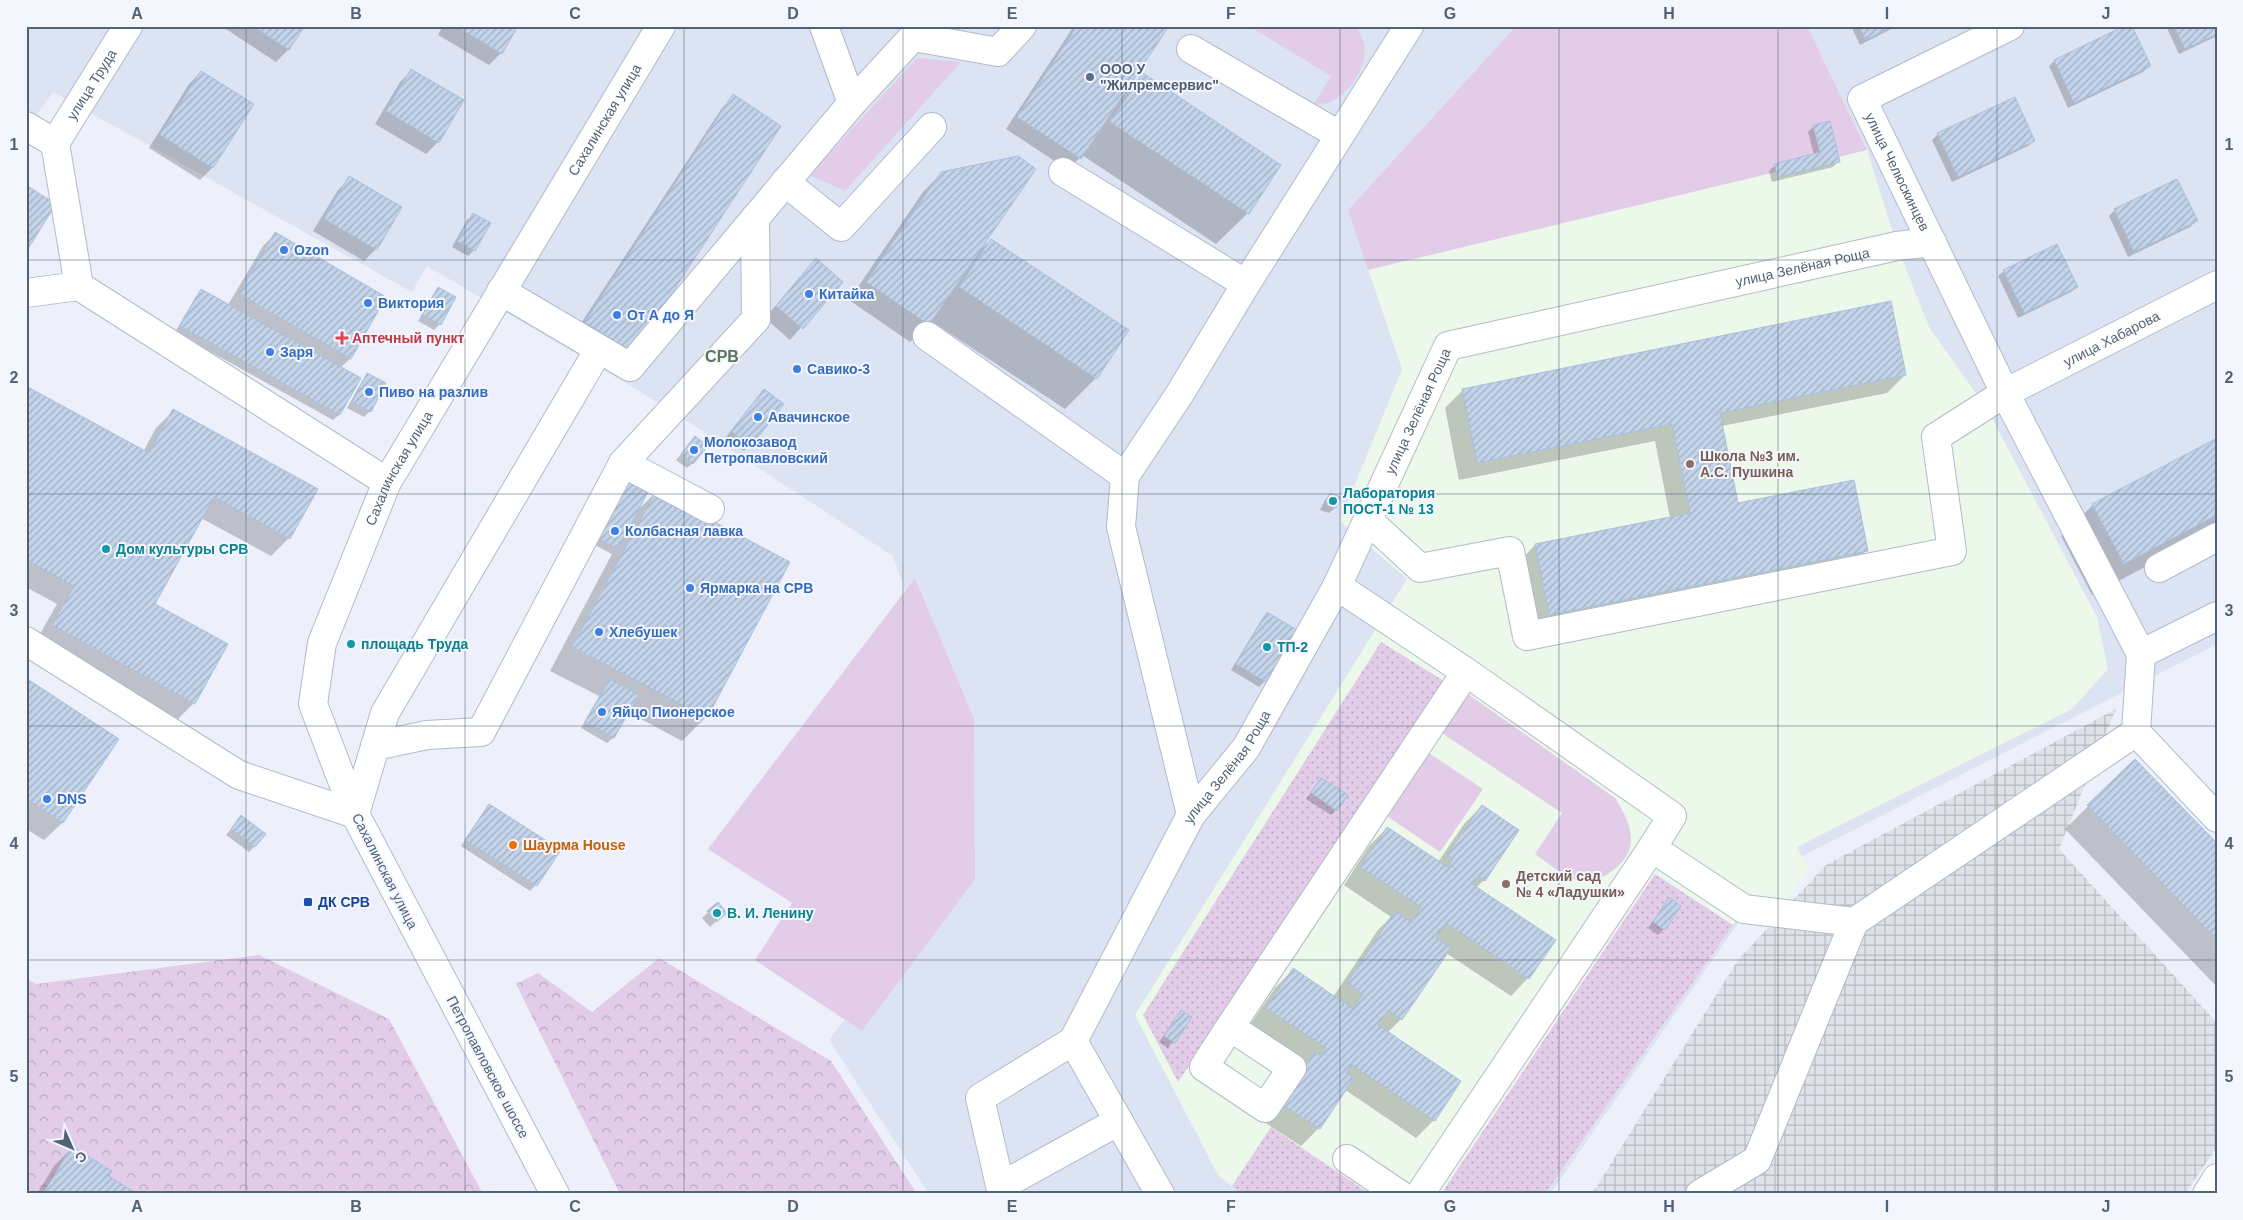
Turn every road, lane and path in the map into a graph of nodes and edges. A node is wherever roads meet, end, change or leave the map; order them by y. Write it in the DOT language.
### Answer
graph roads {
  1 [pos="128,26"];
  2 [pos="661,26"];
  3 [pos="824,26"];
  4 [pos="1022,26"];
  5 [pos="1409,26"];
  6 [pos="2010,26"];
  7 [pos="918,32"];
  8 [pos="1191,49"];
  9 [pos="852,103"];
  10 [pos="26,126"];
  11 [pos="932,127"];
  12 [pos="1339,135"];
  13 [pos="55,143"];
  14 [pos="1063,172"];
  15 [pos="785,182"];
  16 [pos="755,218"];
  17 [pos="1932,242"];
  18 [pos="1246,284"];
  19 [pos="2217,285"];
  20 [pos="79,286"];
  21 [pos="501,291"];
  22 [pos="26,293"];
  23 [pos="927,336"];
  24 [pos="599,349"];
  25 [pos="2005,393"];
  26 [pos="623,463"];
  27 [pos="1126,476"];
  28 [pos="387,482"];
  29 [pos="710,509"];
  30 [pos="1368,520"];
  31 [pos="2217,538"];
  32 [pos="2159,568"];
  33 [pos="1337,586"];
  34 [pos="2217,616"];
  35 [pos="26,641"];
  36 [pos="2141,654"];
  37 [pos="1466,672"];
  38 [pos="2136,732"];
  39 [pos="375,746"];
  40 [pos="355,814"];
  41 [pos="1191,815"];
  42 [pos="2217,818"];
  43 [pos="1652,848"];
  44 [pos="1854,922"];
  45 [pos="422,941"];
  46 [pos="1230,1027"];
  47 [pos="1073,1041"];
  48 [pos="1119,1121"];
  49 [pos="1347,1159"];
  50 [pos="2217,1178"];
  51 [pos="1001,1190"];
  52 [pos="555,1194"];
  53 [pos="1160,1194"];
  54 [pos="1399,1194"];
  55 [pos="1420,1194"];
  56 [pos="1700,1194"];
  57 [pos="2206,1194"];
  1 -- 13 [label="street, улица Труда"];
  2 -- 21 [label="street, Сахалинская улица"];
  3 -- 9 [label="street"];
  4 -- 7 [label="street"];
  5 -- 12 [label="street"];
  6 -- 17 [label="street, улица Челюскинцев"];
  7 -- 9 [label="street"];
  8 -- 12 [label="street"];
  9 -- 15 [label="street"];
  10 -- 13 [label="street"];
  11 -- 15 [label="street"];
  12 -- 18 [label="street"];
  13 -- 20 [label="street"];
  14 -- 18 [label="street"];
  15 -- 16 [label="street"];
  16 -- 24 [label="street"];
  16 -- 26 [label="street"];
  17 -- 25 [label="street, улица Челюскинцев"];
  17 -- 30 [label="street, улица Зелёная Роща"];
  18 -- 27 [label="street"];
  19 -- 25 [label="street, улица Хабарова"];
  20 -- 22 [label="street"];
  20 -- 28 [label="street"];
  21 -- 24 [label="street"];
  21 -- 28 [label="street, Сахалинская улица"];
  23 -- 27 [label="street"];
  24 -- 39 [label="street"];
  25 -- 30 [label="street, улица Хабарова"];
  25 -- 36 [label="street, улица Челюскинцев"];
  26 -- 29 [label="street"];
  26 -- 39 [label="street"];
  27 -- 41 [label="street"];
  28 -- 40 [label="street, Сахалинская улица"];
  30 -- 33 [label="street, улица Зелёная Роща"];
  31 -- 32 [label="street"];
  33 -- 37 [label="street"];
  33 -- 41 [label="street, улица Зелёная Роща"];
  34 -- 36 [label="street"];
  35 -- 40 [label="street"];
  36 -- 38 [label="street"];
  37 -- 43 [label="street"];
  37 -- 46 [label="street"];
  38 -- 42 [label="street"];
  38 -- 44 [label="street"];
  39 -- 40 [label="street"];
  40 -- 45 [label="street, Сахалинская улица"];
  41 -- 47 [label="street, улица Зелёная Роща"];
  43 -- 44 [label="street"];
  43 -- 55 [label="street"];
  44 -- 56 [label="street"];
  45 -- 52 [label="street, Петропавловское шоссе"];
  47 -- 48 [label="street"];
  47 -- 51 [label="street"];
  48 -- 51 [label="street"];
  48 -- 53 [label="street"];
  49 -- 54 [label="street"];
  50 -- 57 [label="street"];
}
